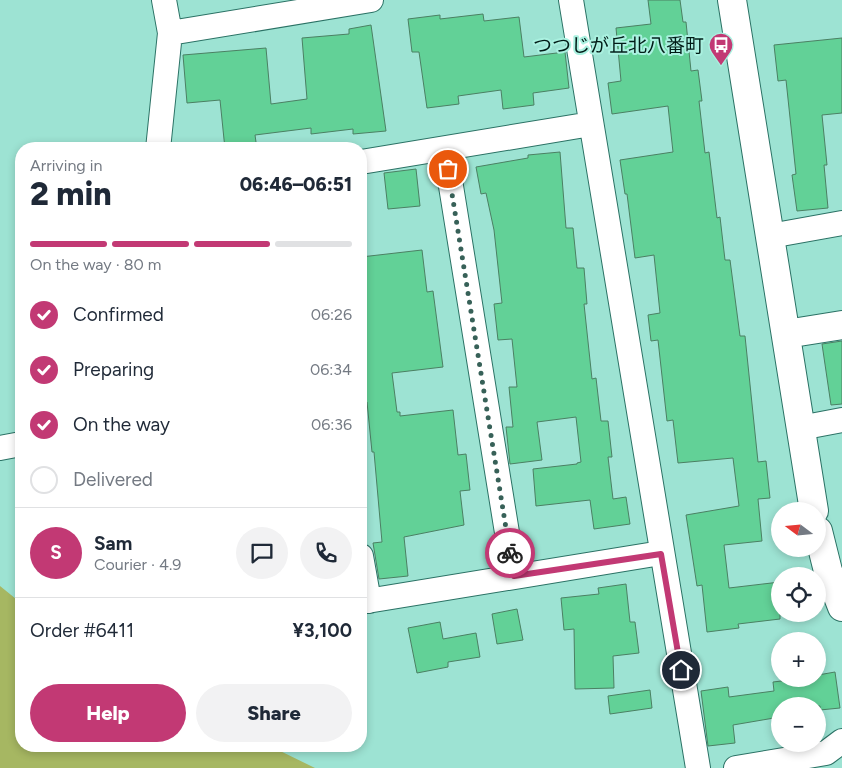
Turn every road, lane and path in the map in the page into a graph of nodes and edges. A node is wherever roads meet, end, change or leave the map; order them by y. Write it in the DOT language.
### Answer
graph roads {
  1 [pos="164,0"];
  2 [pos="371,0"];
  3 [pos="571,0"];
  4 [pos="732,0"];
  5 [pos="170,33"];
  6 [pos="591,124"];
  7 [pos="159,142"];
  8 [pos="445,149"];
  9 [pos="367,161"];
  10 [pos="842,223"];
  11 [pos="770,236"];
  12 [pos="842,325"];
  13 [pos="786,334"];
  14 [pos="842,420"];
  15 [pos="800,428"];
  16 [pos="15,445"];
  17 [pos="0,448"];
  18 [pos="812,502"];
  19 [pos="661,554"];
  20 [pos="825,558"];
  21 [pos="514,576"];
  22 [pos="367,602"];
  23 [pos="842,607"];
  24 [pos="842,741"];
  25 [pos="698,768"];
  26 [pos="736,768"];
  1 -- 5 [label="street"];
  2 -- 5 [label="street"];
  3 -- 6 [label="street"];
  4 -- 11 [label="street"];
  5 -- 7 [label="street"];
  6 -- 8 [label="street"];
  6 -- 19 [label="street"];
  8 -- 9 [label="street"];
  8 -- 21 [label="street"];
  10 -- 11 [label="street"];
  11 -- 13 [label="street"];
  12 -- 13 [label="street"];
  13 -- 15 [label="street"];
  14 -- 15 [label="street"];
  15 -- 18 [label="street"];
  16 -- 17 [label="street"];
  19 -- 21 [label="street"];
  19 -- 25 [label="street"];
  20 -- 23 [label="street"];
  21 -- 22 [label="street"];
  24 -- 26 [label="street"];
}
